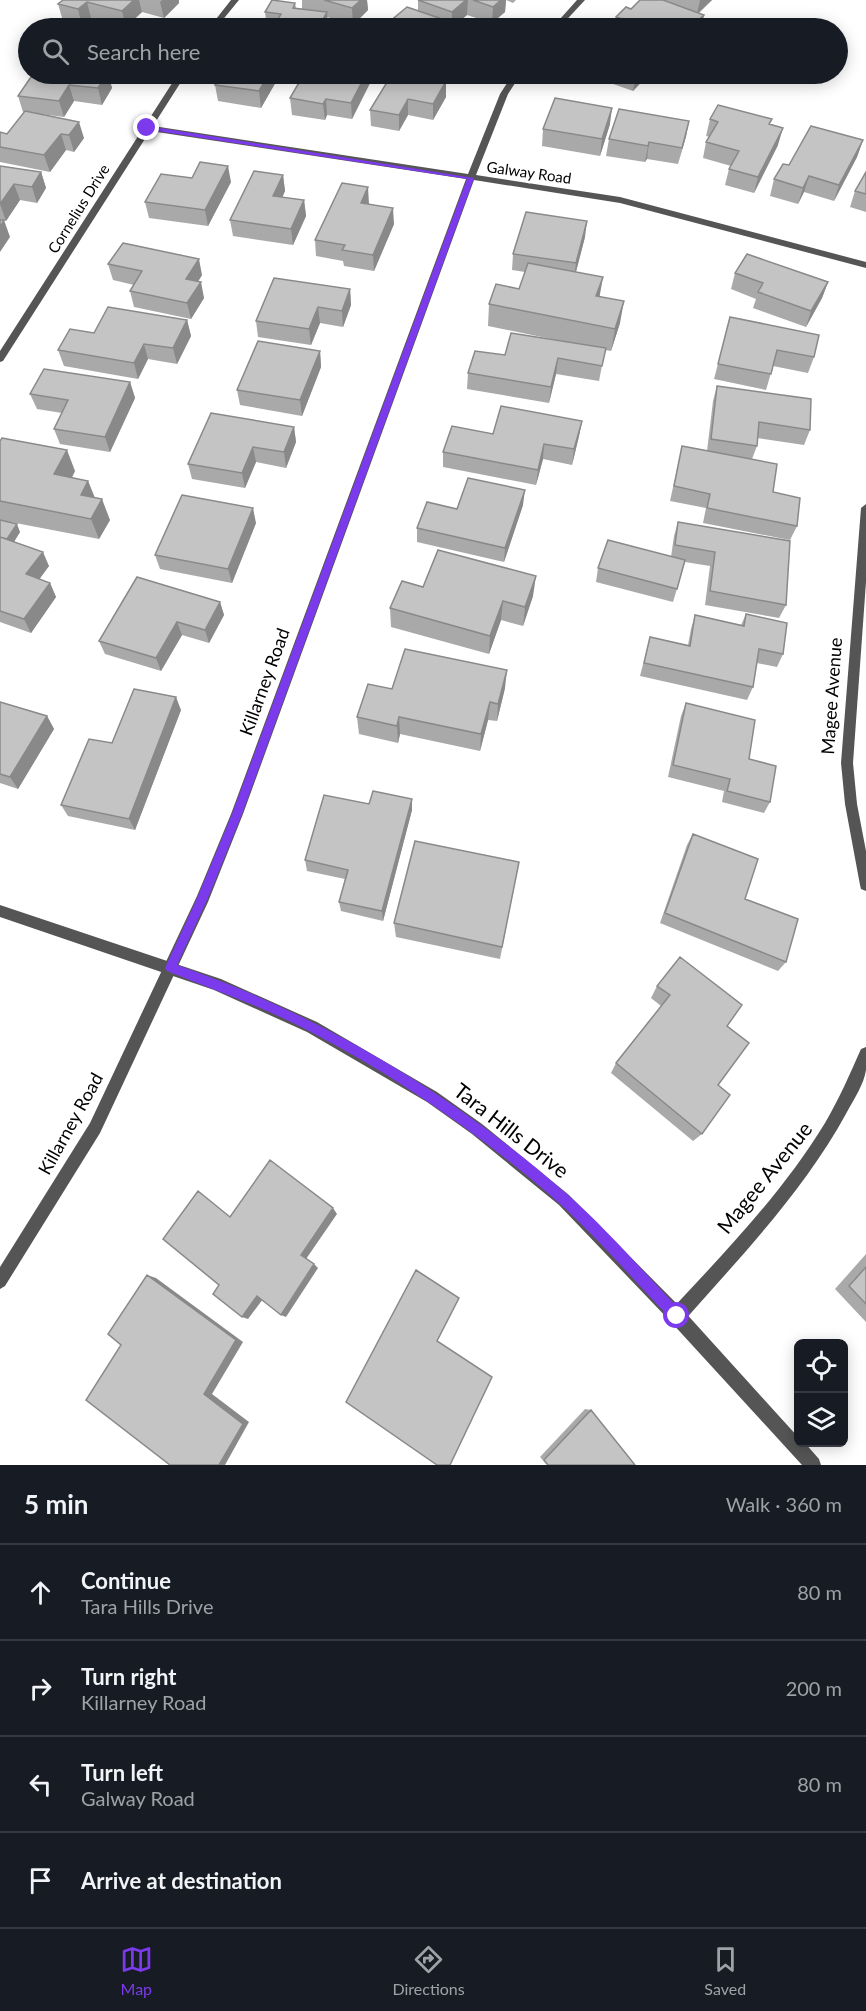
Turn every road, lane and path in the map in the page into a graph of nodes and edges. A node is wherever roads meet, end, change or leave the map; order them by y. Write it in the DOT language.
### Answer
graph roads {
  1 [pos="236,0"];
  2 [pos="581,0"];
  3 [pos="221,18"];
  4 [pos="564,18"];
  5 [pos="176,84"];
  6 [pos="510,84"];
  7 [pos="147,128"];
  8 [pos="471,178"];
  9 [pos="866,264"];
  10 [pos="0,359"];
  11 [pos="866,508"];
  12 [pos="864,569"];
  13 [pos="866,885"];
  14 [pos="0,911"];
  15 [pos="171,968"];
  16 [pos="866,1054"];
  17 [pos="0,1281"];
  18 [pos="677,1316"];
  19 [pos="813,1465"];
  1 -- 3 [label="street"];
  2 -- 4 [label="street"];
  5 -- 7 [label="street, Cornelius Drive"];
  6 -- 8 [label="street, Killarney Road"];
  7 -- 8 [label="street, Galway Road"];
  7 -- 10 [label="street, Cornelius Drive"];
  8 -- 9 [label="street, Galway Road"];
  8 -- 15 [label="street, Killarney Road"];
  11 -- 12 [label="street, Magee Avenue"];
  12 -- 13 [label="street, Magee Avenue"];
  14 -- 15 [label="street, Tara Hills Drive"];
  15 -- 17 [label="street, Killarney Road"];
  15 -- 18 [label="street, Tara Hills Drive"];
  16 -- 18 [label="street, Magee Avenue"];
  18 -- 19 [label="street, Tara Hills Drive"];
}
